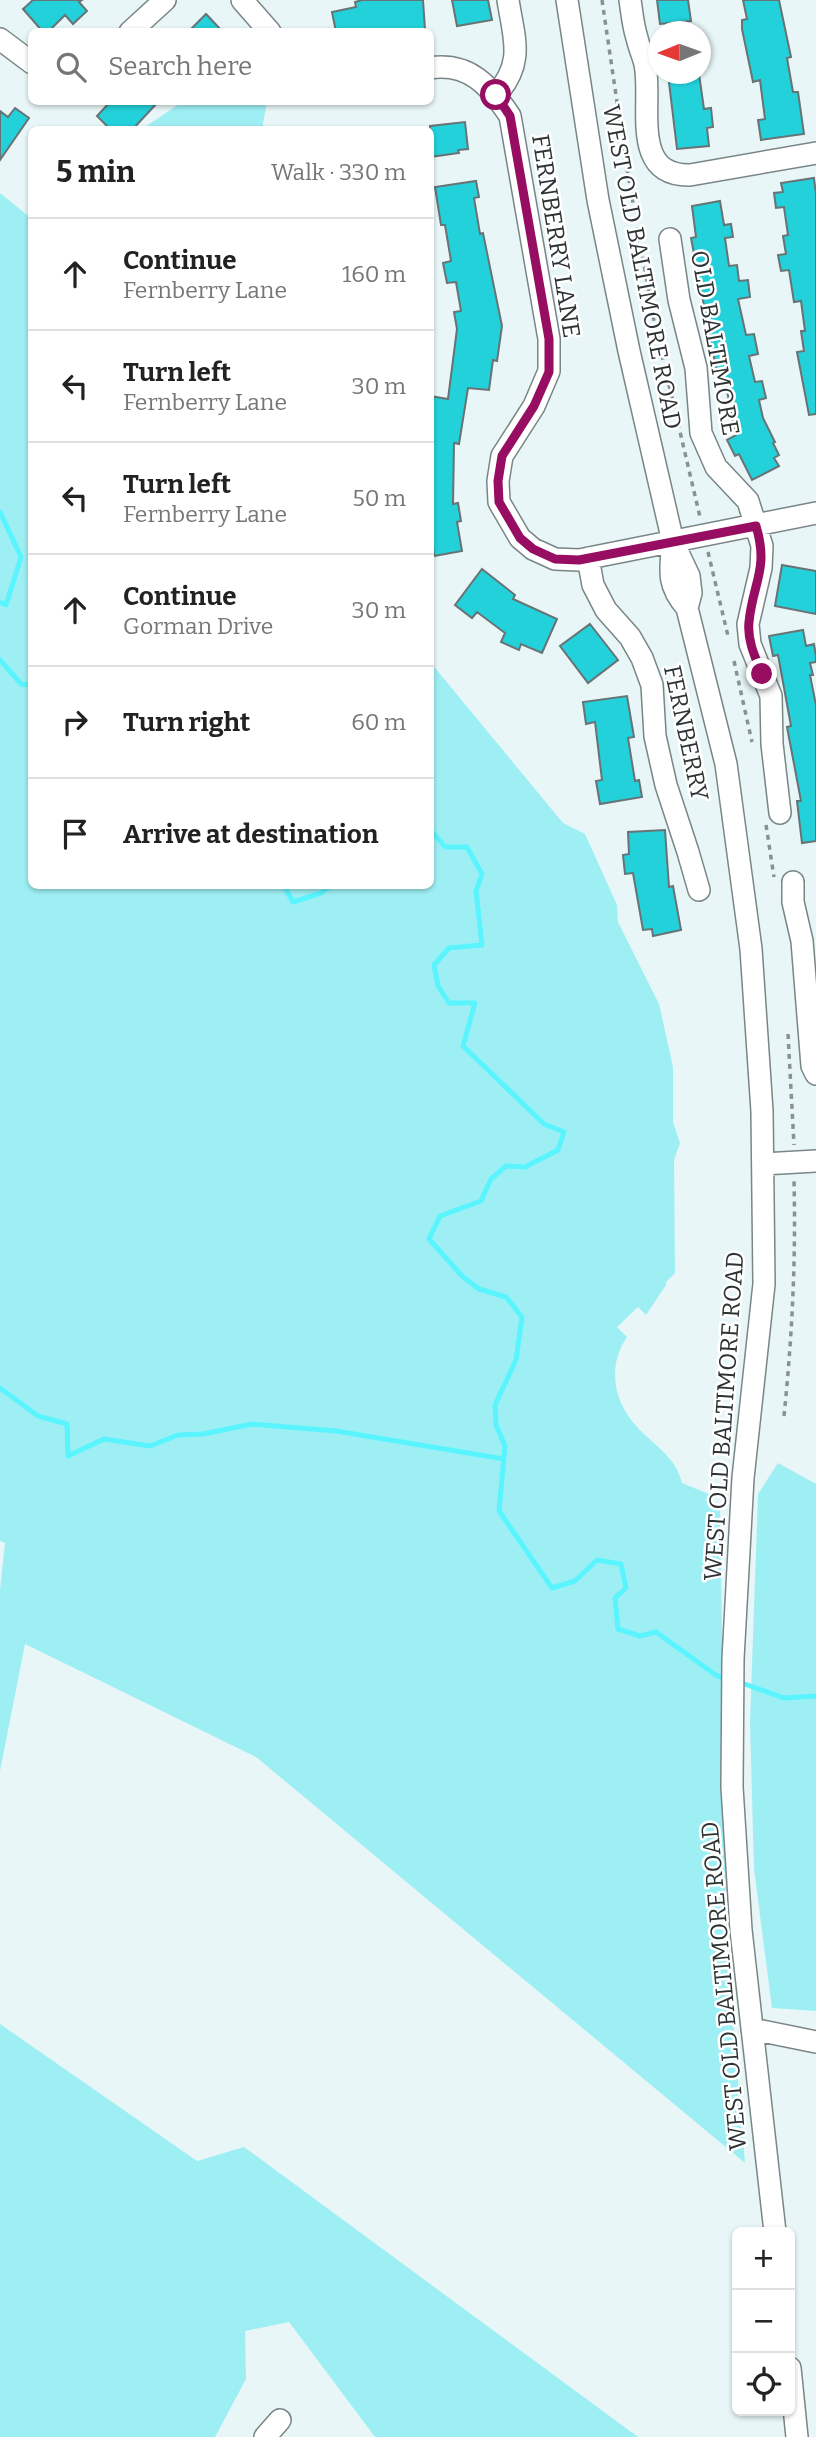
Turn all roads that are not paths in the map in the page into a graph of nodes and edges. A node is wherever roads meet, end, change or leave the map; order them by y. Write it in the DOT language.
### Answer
graph roads {
  1 [pos="165,0"];
  2 [pos="243,0"];
  3 [pos="508,0"];
  4 [pos="567,0"];
  5 [pos="630,0"];
  6 [pos="134,28"];
  7 [pos="267,28"];
  8 [pos="0,39"];
  9 [pos="28,60"];
  10 [pos="434,67"];
  11 [pos="496,95"];
  12 [pos="816,153"];
  13 [pos="670,239"];
  14 [pos="816,513"];
  15 [pos="756,526"];
  16 [pos="673,542"];
  17 [pos="589,558"];
  18 [pos="780,813"];
  19 [pos="793,882"];
  20 [pos="698,890"];
  21 [pos="816,1074"];
  22 [pos="816,1161"];
  23 [pos="763,1164"];
  24 [pos="752,2029"];
  25 [pos="816,2042"];
  26 [pos="774,2227"];
  27 [pos="795,2416"];
  28 [pos="280,2420"];
  29 [pos="265,2437"];
  30 [pos="797,2437"];
  1 -- 6 [label="street"];
  2 -- 7 [label="street"];
  3 -- 11 [label="street"];
  4 -- 16 [label="street, WEST OLD BALTIMORE ROAD"];
  5 -- 12 [label="street"];
  8 -- 9 [label="street"];
  10 -- 11 [label="street, FERNBERRY LANE"];
  11 -- 17 [label="street, FERNBERRY LANE"];
  13 -- 15 [label="street, OLD BALTIMORE"];
  14 -- 15 [label="street, FERNBERRY LANE"];
  15 -- 16 [label="street, FERNBERRY LANE"];
  15 -- 18 [label="street, OLD BALTIMORE"];
  16 -- 17 [label="street, FERNBERRY LANE"];
  16 -- 23 [label="street, WEST OLD BALTIMORE ROAD"];
  17 -- 20 [label="street, FERNBERRY"];
  19 -- 21 [label="street"];
  22 -- 23 [label="street"];
  23 -- 24 [label="street, WEST OLD BALTIMORE ROAD"];
  24 -- 25 [label="street"];
  24 -- 26 [label="street, WEST OLD BALTIMORE ROAD"];
  27 -- 30 [label="street"];
  28 -- 29 [label="street"];
}
